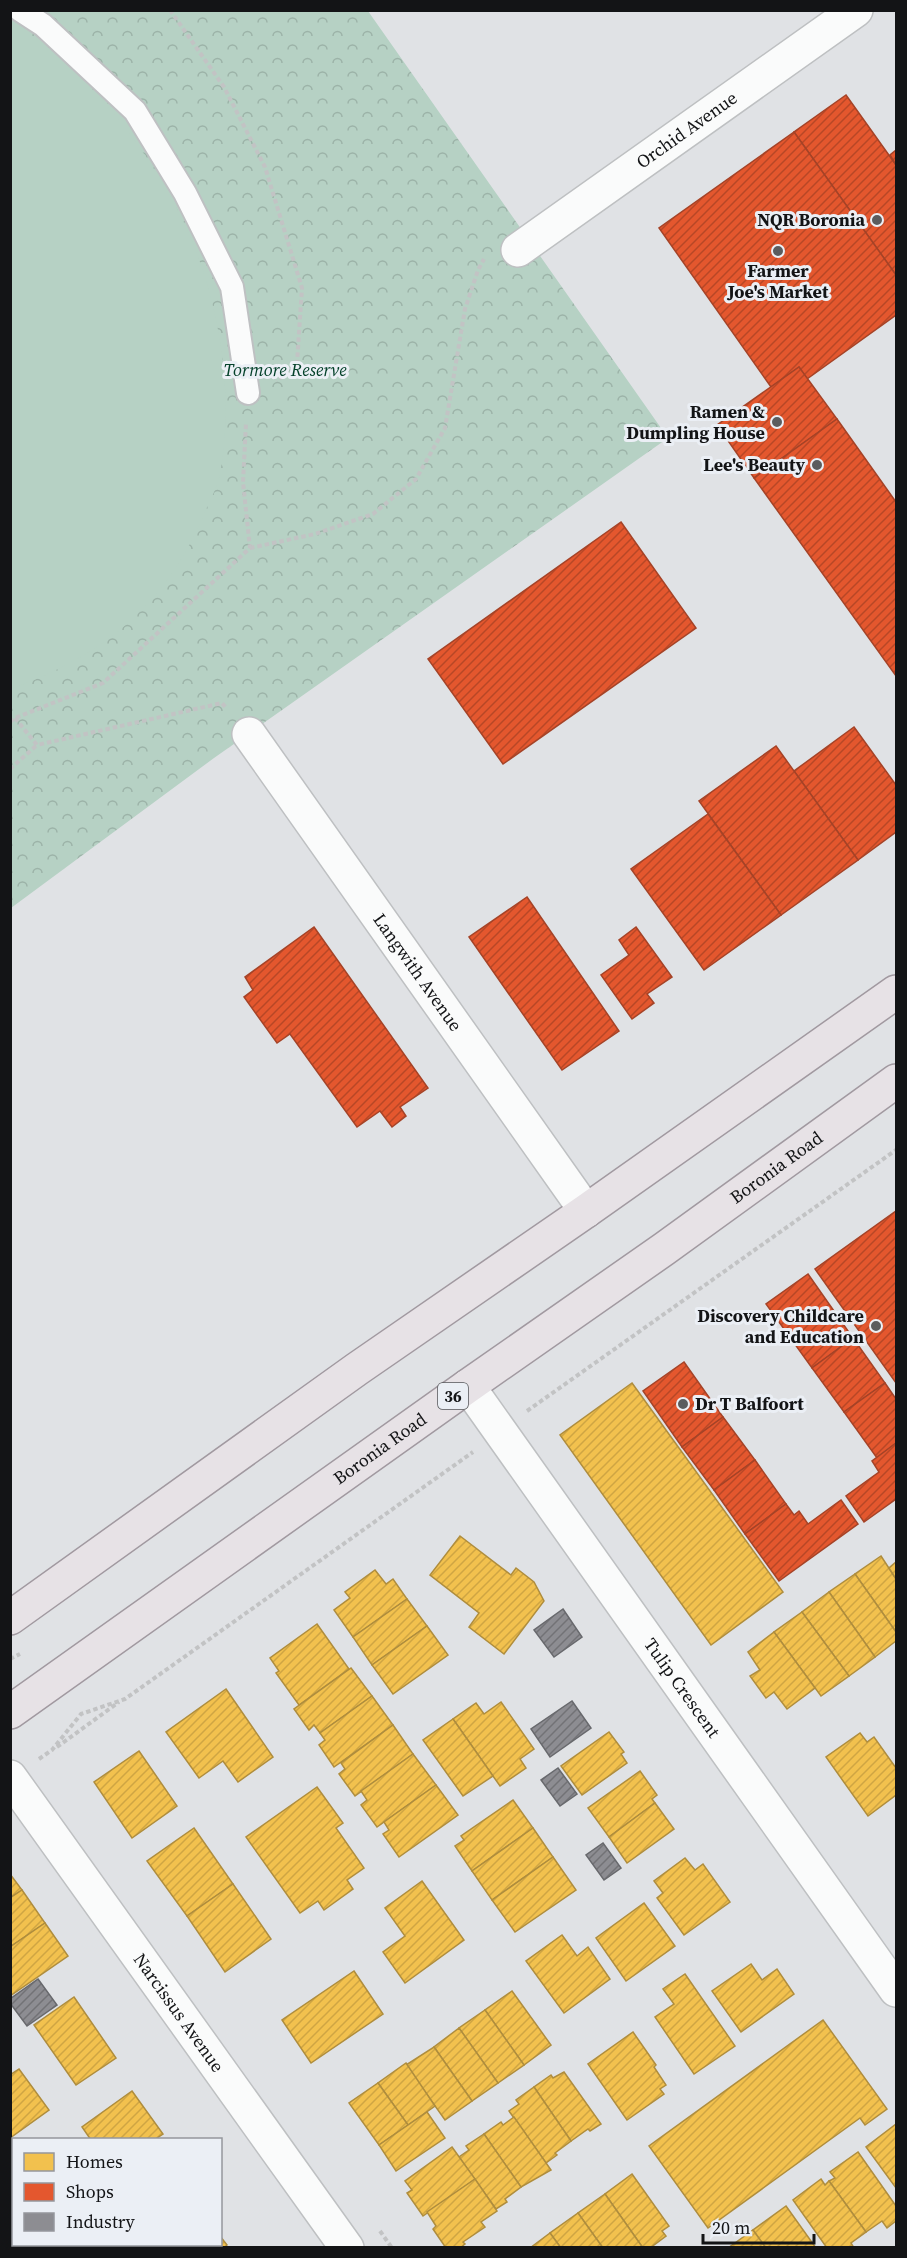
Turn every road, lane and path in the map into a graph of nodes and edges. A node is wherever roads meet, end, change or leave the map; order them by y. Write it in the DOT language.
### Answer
graph roads {
  1 [pos="20,10"];
  2 [pos="170,10"];
  3 [pos="856,10"];
  4 [pos="503,252"];
  5 [pos="248,393"];
  6 [pos="250,548"];
  7 [pos="15,718"];
  8 [pos="10,722"];
  9 [pos="249,734"];
  10 [pos="37,745"];
  11 [pos="10,769"];
  12 [pos="897,992"];
  13 [pos="897,1081"];
  14 [pos="897,1150"];
  15 [pos="586,1211"];
  16 [pos="468,1386"];
  17 [pos="523,1413"];
  18 [pos="478,1448"];
  19 [pos="10,1618"];
  20 [pos="125,1699"];
  21 [pos="10,1712"];
  22 [pos="52,1750"];
  23 [pos="23,1769"];
  24 [pos="897,1990"];
  25 [pos="347,2247"];
  1 -- 5 [label="lane"];
  2 -- 5 [label="path"];
  3 -- 4 [label="street, Orchid Avenue"];
  4 -- 6 [label="path"];
  5 -- 6 [label="path"];
  6 -- 7 [label="path"];
  7 -- 8 [label="path"];
  7 -- 10 [label="path"];
  9 -- 10 [label="path"];
  9 -- 15 [label="street, Langwith Avenue"];
  10 -- 11 [label="path"];
  12 -- 15 [label="main road"];
  13 -- 16 [label="main road, Boronia Road / 36"];
  14 -- 17 [label="path"];
  15 -- 19 [label="main road"];
  16 -- 21 [label="main road, Boronia Road / 36"];
  16 -- 24 [label="street, Tulip Crescent"];
  18 -- 20 [label="path"];
  20 -- 22 [label="path"];
  20 -- 22 [label="path"];
  22 -- 23 [label="path"];
  23 -- 25 [label="street, Narcissus Avenue"];
}
